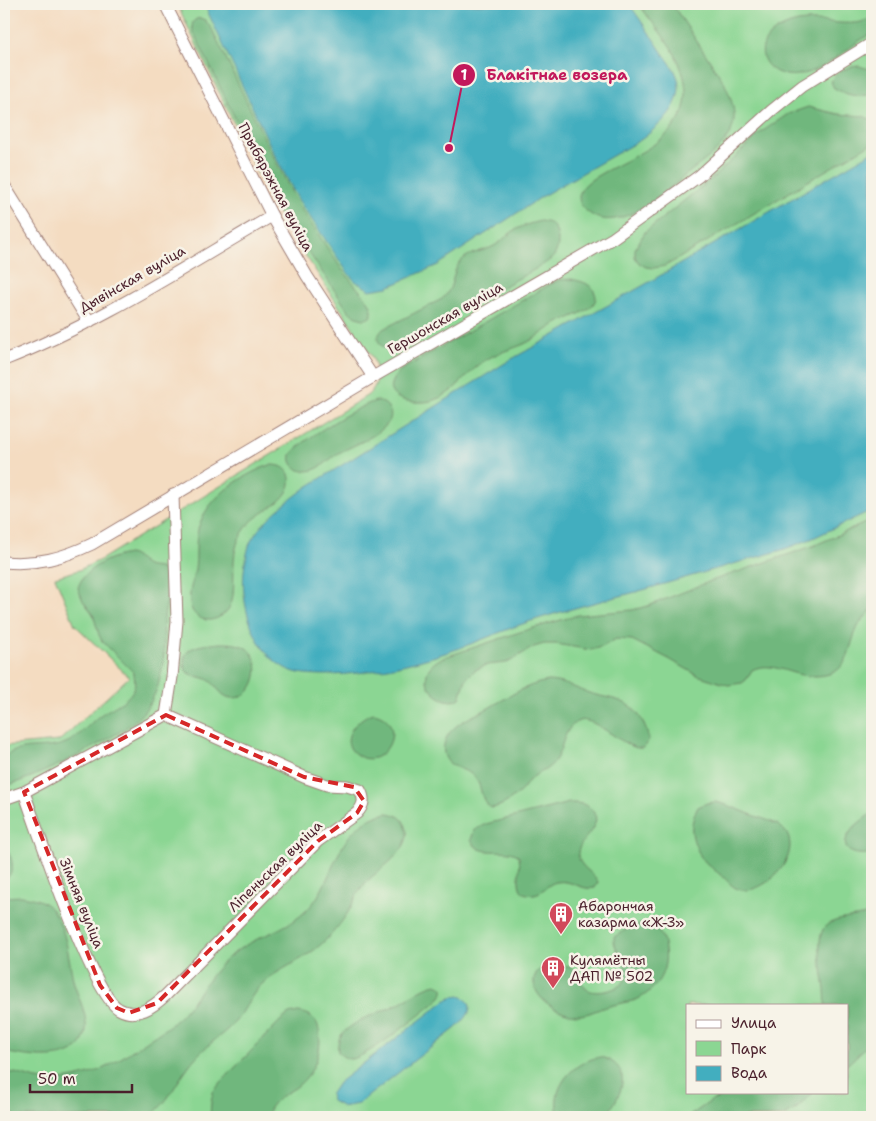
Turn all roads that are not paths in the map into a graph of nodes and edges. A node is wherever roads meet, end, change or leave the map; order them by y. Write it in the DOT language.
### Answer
graph roads {
  1 [pos="165,4"];
  2 [pos="872,43"];
  3 [pos="4,185"];
  4 [pos="272,216"];
  5 [pos="90,322"];
  6 [pos="4,360"];
  7 [pos="373,377"];
  8 [pos="173,495"];
  9 [pos="4,562"];
  10 [pos="166,716"];
  11 [pos="24,792"];
  12 [pos="4,799"];
  13 [pos="129,1013"];
  1 -- 4 [label="street, Прыбярэжная вуліца"];
  2 -- 7 [label="street, Гершонская вуліца"];
  3 -- 5 [label="street"];
  4 -- 5 [label="street, Дывінская вуліца"];
  4 -- 7 [label="street, Прыбярэжная вуліца"];
  5 -- 6 [label="street, Дывінская вуліца"];
  7 -- 8 [label="street, Гершонская вуліца"];
  8 -- 9 [label="street, Гершонская вуліца"];
  8 -- 10 [label="street"];
  10 -- 11 [label="street"];
  10 -- 13 [label="street, Ліпеньская вуліца"];
  11 -- 12 [label="street"];
  11 -- 13 [label="street, Зімняя вуліца"];
}
